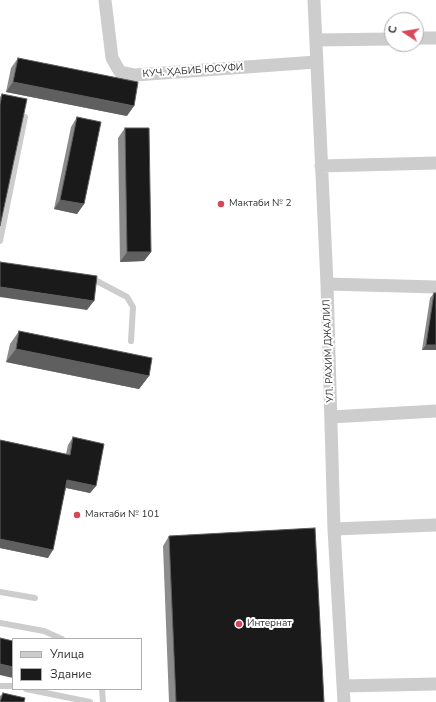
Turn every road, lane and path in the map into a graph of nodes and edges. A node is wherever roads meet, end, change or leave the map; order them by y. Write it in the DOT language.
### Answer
graph roads {
  1 [pos="105,0"];
  2 [pos="314,0"];
  3 [pos="424,38"];
  4 [pos="436,38"];
  5 [pos="384,39"];
  6 [pos="316,40"];
  7 [pos="316,62"];
  8 [pos="25,117"];
  9 [pos="436,163"];
  10 [pos="321,166"];
  11 [pos="0,242"];
  12 [pos="84,277"];
  13 [pos="327,284"];
  14 [pos="436,287"];
  15 [pos="130,340"];
  16 [pos="436,411"];
  17 [pos="331,417"];
  18 [pos="436,525"];
  19 [pos="334,529"];
  20 [pos="0,592"];
  21 [pos="36,598"];
  22 [pos="0,623"];
  23 [pos="60,638"];
  24 [pos="436,684"];
  25 [pos="0,686"];
  26 [pos="12,686"];
  27 [pos="343,686"];
  28 [pos="31,690"];
  29 [pos="102,690"];
  30 [pos="90,702"];
  31 [pos="103,702"];
  32 [pos="344,702"];
  1 -- 7 [label="street, КУЧ. ҲАБИБ ЮСУФИ"];
  2 -- 6 [label="street, УЛ. РАХИМ ДЖАЛИЛ"];
  3 -- 4 [label="street"];
  5 -- 6 [label="street"];
  6 -- 7 [label="street, УЛ. РАХИМ ДЖАЛИЛ"];
  7 -- 10 [label="street, УЛ. РАХИМ ДЖАЛИЛ"];
  8 -- 11 [label="lane"];
  9 -- 10 [label="street"];
  10 -- 13 [label="street, УЛ. РАХИМ ДЖАЛИЛ"];
  12 -- 15 [label="lane"];
  13 -- 14 [label="street"];
  13 -- 17 [label="street, УЛ. РАХИМ ДЖАЛИЛ"];
  16 -- 17 [label="street"];
  17 -- 19 [label="street, УЛ. РАХИМ ДЖАЛИЛ"];
  18 -- 19 [label="street"];
  19 -- 27 [label="street, УЛ. РАХИМ ДЖАЛИЛ"];
  20 -- 21 [label="lane"];
  22 -- 23 [label="lane"];
  24 -- 27 [label="street"];
  25 -- 26 [label="lane"];
  27 -- 32 [label="street, УЛ. РАХИМ ДЖАЛИЛ"];
  28 -- 30 [label="lane"];
  29 -- 31 [label="lane"];
}
